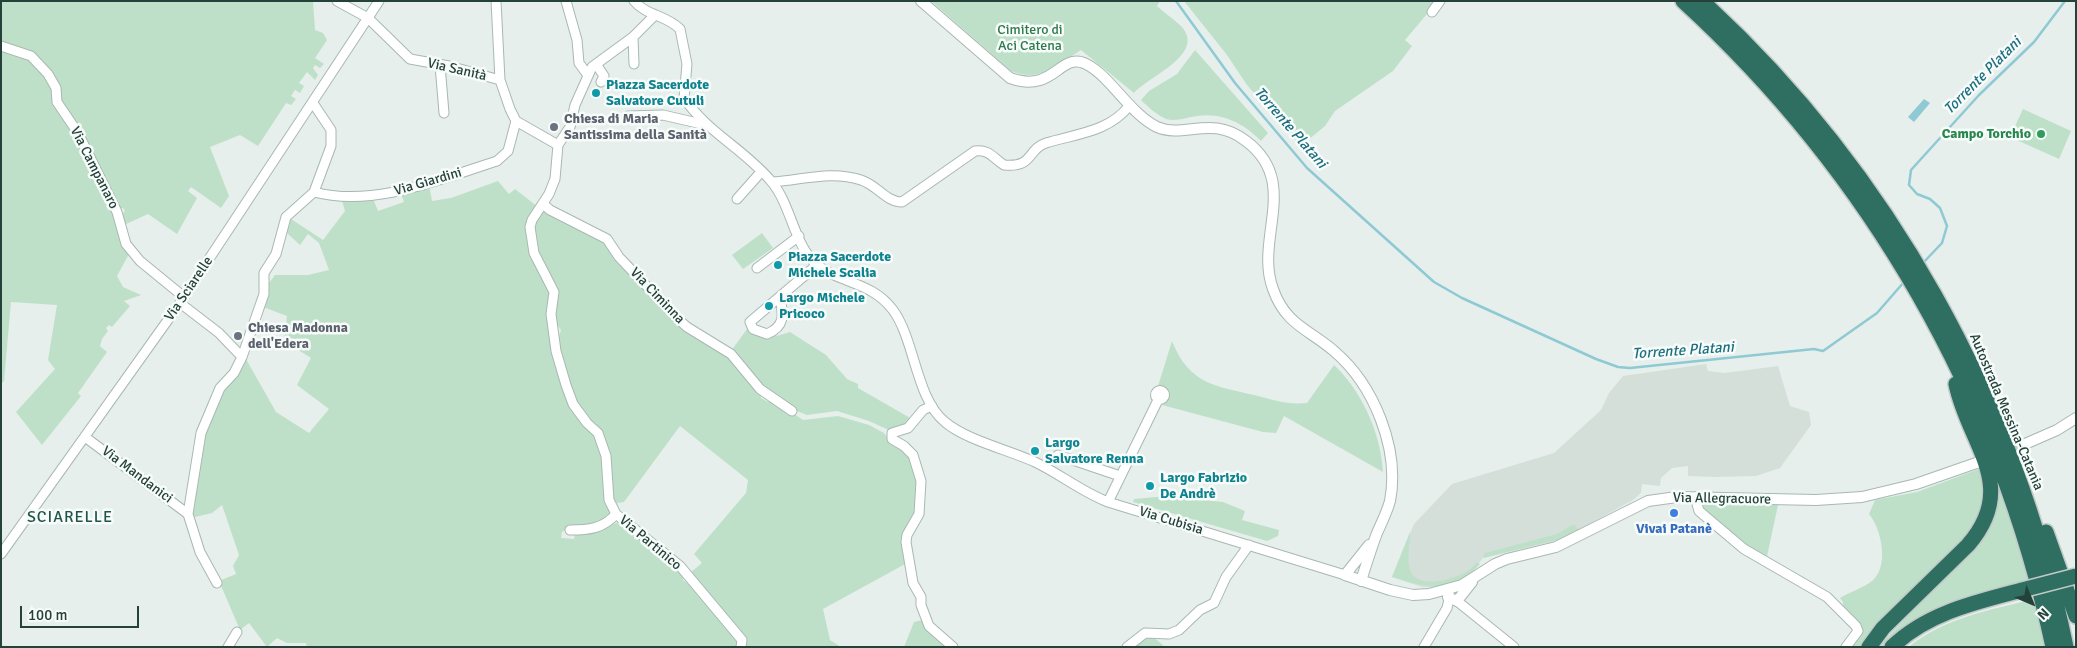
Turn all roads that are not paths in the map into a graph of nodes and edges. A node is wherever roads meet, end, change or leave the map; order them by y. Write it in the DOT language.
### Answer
graph roads {
  1 [pos="337,1"];
  2 [pos="379,1"];
  3 [pos="496,1"];
  4 [pos="566,1"];
  5 [pos="634,1"];
  6 [pos="921,1"];
  7 [pos="1440,1"];
  8 [pos="1682,1"];
  9 [pos="1702,1"];
  10 [pos="1432,12"];
  11 [pos="655,15"];
  12 [pos="368,18"];
  13 [pos="633,37"];
  14 [pos="1,46"];
  15 [pos="596,64"];
  16 [pos="634,64"];
  17 [pos="440,65"];
  18 [pos="587,74"];
  19 [pos="500,80"];
  20 [pos="602,82"];
  21 [pos="313,103"];
  22 [pos="1129,106"];
  23 [pos="444,112"];
  24 [pos="628,116"];
  25 [pos="516,122"];
  26 [pos="706,125"];
  27 [pos="558,145"];
  28 [pos="762,172"];
  29 [pos="772,182"];
  30 [pos="314,192"];
  31 [pos="737,200"];
  32 [pos="543,204"];
  33 [pos="799,236"];
  34 [pos="818,265"];
  35 [pos="1910,266"];
  36 [pos="757,268"];
  37 [pos="1922,285"];
  38 [pos="780,297"];
  39 [pos="182,300"];
  40 [pos="1951,356"];
  41 [pos="242,357"];
  42 [pos="1960,396"];
  43 [pos="1158,400"];
  44 [pos="1988,403"];
  45 [pos="932,406"];
  46 [pos="792,410"];
  47 [pos="2076,418"];
  48 [pos="86,437"];
  49 [pos="2024,444"];
  50 [pos="1058,455"];
  51 [pos="1982,461"];
  52 [pos="1120,476"];
  53 [pos="1695,497"];
  54 [pos="1108,502"];
  55 [pos="188,514"];
  56 [pos="616,514"];
  57 [pos="570,530"];
  58 [pos="1378,532"];
  59 [pos="1249,545"];
  60 [pos="1,554"];
  61 [pos="1345,575"];
  62 [pos="2076,576"];
  63 [pos="1361,581"];
  64 [pos="217,583"];
  65 [pos="2076,585"];
  66 [pos="2023,594"];
  67 [pos="1454,597"];
  68 [pos="2076,616"];
  69 [pos="237,632"];
  70 [pos="228,647"];
  71 [pos="740,647"];
  72 [pos="953,647"];
  73 [pos="1128,647"];
  74 [pos="1424,647"];
  75 [pos="1514,647"];
  76 [pos="1846,647"];
  77 [pos="1869,647"];
  78 [pos="1873,647"];
  79 [pos="1892,647"];
  80 [pos="1903,647"];
  81 [pos="2053,647"];
  82 [pos="2066,647"];
  1 -- 12 [label="street, Via Sanità"];
  2 -- 12 [label="street, Via Sciarelle"];
  3 -- 19 [label="street"];
  4 -- 18 [label="street"];
  5 -- 11 [label="street"];
  6 -- 22 [label="street"];
  7 -- 10 [label="street"];
  8 -- 35 [label="highway"];
  9 -- 35 [label="highway"];
  11 -- 13 [label="street"];
  11 -- 26 [label="street"];
  12 -- 17 [label="street, Via Sanità"];
  12 -- 21 [label="street, Via Sciarelle"];
  13 -- 15 [label="street"];
  13 -- 16 [label="street"];
  14 -- 39 [label="street, Via Campanaro"];
  15 -- 18 [label="street"];
  15 -- 20 [label="street"];
  17 -- 19 [label="street, Via Sanità"];
  17 -- 23 [label="street"];
  18 -- 27 [label="street"];
  19 -- 25 [label="street, Via Sanità"];
  21 -- 30 [label="street"];
  21 -- 39 [label="street, Via Sciarelle"];
  22 -- 29 [label="street"];
  22 -- 58 [label="street"];
  24 -- 26 [label="street"];
  25 -- 27 [label="street"];
  25 -- 30 [label="street, Via Giardini"];
  26 -- 28 [label="street"];
  27 -- 32 [label="street, Via Partinico"];
  28 -- 29 [label="street"];
  28 -- 31 [label="street"];
  29 -- 33 [label="street"];
  30 -- 41 [label="street"];
  32 -- 46 [label="street, Via Ciminna"];
  32 -- 56 [label="street, Via Partinico"];
  33 -- 34 [label="street"];
  33 -- 36 [label="street"];
  34 -- 38 [label="street"];
  34 -- 45 [label="street, Via Cubisia"];
  35 -- 37 [label="highway"];
  37 -- 40 [label="highway, Autostrada Messina-Catania"];
  37 -- 44 [label="highway, Autostrada Messina-Catania"];
  39 -- 41 [label="street, Via Campanaro"];
  39 -- 48 [label="street, Via Sciarelle"];
  40 -- 42 [label="highway"];
  40 -- 81 [label="highway, Autostrada Messina-Catania"];
  41 -- 55 [label="street"];
  42 -- 77 [label="highway"];
  42 -- 78 [label="highway"];
  43 -- 52 [label="street"];
  44 -- 68 [label="highway"];
  44 -- 82 [label="highway, Autostrada Messina-Catania"];
  45 -- 54 [label="street, Via Cubisia"];
  45 -- 72 [label="street"];
  47 -- 49 [label="street"];
  48 -- 55 [label="street, Via Mandanici"];
  48 -- 60 [label="street, Via Sciarelle"];
  50 -- 52 [label="street"];
  51 -- 53 [label="street, Via Allegracuore"];
  52 -- 54 [label="street"];
  53 -- 67 [label="street, Via Allegracuore"];
  53 -- 76 [label="street"];
  54 -- 59 [label="street, Via Cubisia"];
  55 -- 64 [label="street"];
  56 -- 57 [label="street"];
  56 -- 71 [label="street, Via Partinico"];
  58 -- 61 [label="street"];
  58 -- 63 [label="street"];
  59 -- 61 [label="street, Via Cubisia"];
  59 -- 73 [label="street"];
  61 -- 63 [label="street, Via Cubisia"];
  62 -- 66 [label="highway, bridge"];
  63 -- 67 [label="street, Via Cubisia"];
  65 -- 66 [label="highway"];
  66 -- 79 [label="highway"];
  66 -- 80 [label="highway"];
  67 -- 74 [label="street"];
  67 -- 75 [label="street"];
  69 -- 70 [label="street"];
}
